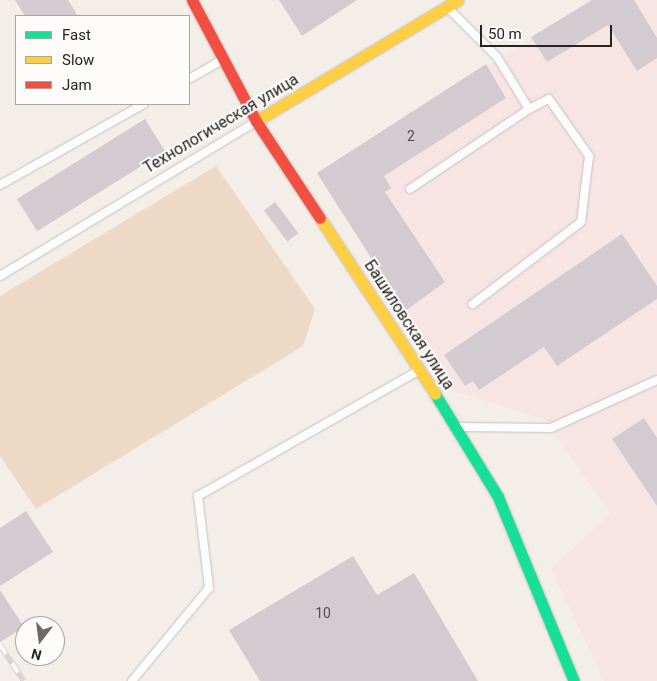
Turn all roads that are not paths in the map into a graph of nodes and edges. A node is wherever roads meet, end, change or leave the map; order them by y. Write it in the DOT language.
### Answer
graph roads {
  1 [pos="192,0"];
  2 [pos="458,0"];
  3 [pos="447,7"];
  4 [pos="224,59"];
  5 [pos="190,78"];
  6 [pos="142,105"];
  7 [pos="529,109"];
  8 [pos="256,122"];
  9 [pos="0,185"];
  10 [pos="410,190"];
  11 [pos="0,276"];
  12 [pos="473,304"];
  13 [pos="420,370"];
  14 [pos="657,380"];
  15 [pos="455,427"];
  16 [pos="132,681"];
  17 [pos="574,681"];
  1 -- 4 [label="street, Башиловская улица"];
  2 -- 3 [label="street, Технологическая улица"];
  3 -- 7 [label="lane"];
  3 -- 8 [label="street, Технологическая улица"];
  4 -- 5 [label="lane"];
  4 -- 8 [label="street, Башиловская улица"];
  6 -- 9 [label="lane"];
  7 -- 10 [label="lane"];
  7 -- 12 [label="lane"];
  8 -- 11 [label="lane, Технологическая улица"];
  8 -- 13 [label="street, Башиловская улица"];
  13 -- 15 [label="street, Башиловская улица"];
  13 -- 16 [label="lane"];
  14 -- 15 [label="lane"];
  15 -- 17 [label="street, Башиловская улица"];
}
